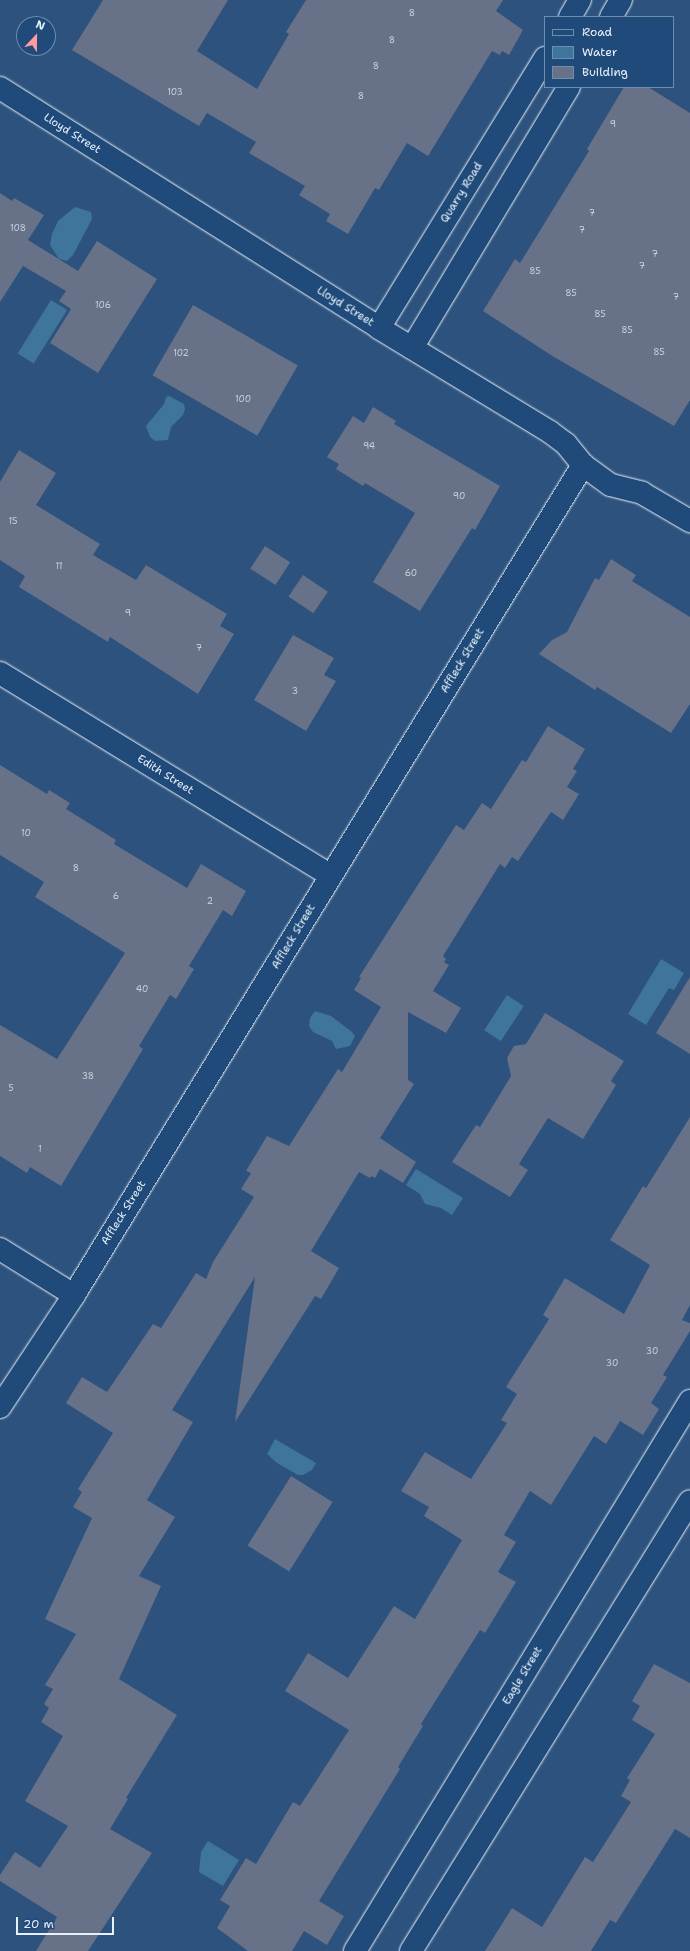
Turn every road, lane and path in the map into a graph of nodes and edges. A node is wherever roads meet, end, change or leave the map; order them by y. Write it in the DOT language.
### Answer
graph roads {
  1 [pos="580,0"];
  2 [pos="621,0"];
  3 [pos="571,16"];
  4 [pos="612,16"];
  5 [pos="544,60"];
  6 [pos="0,88"];
  7 [pos="568,88"];
  8 [pos="379,328"];
  9 [pos="412,348"];
  10 [pos="583,465"];
  11 [pos="690,521"];
  12 [pos="0,673"];
  13 [pos="331,876"];
  14 [pos="0,1249"];
  15 [pos="74,1295"];
  16 [pos="690,1401"];
  17 [pos="0,1407"];
  18 [pos="690,1502"];
  19 [pos="355,1951"];
  20 [pos="411,1951"];
  1 -- 3 [label="street"];
  2 -- 4 [label="street"];
  5 -- 8 [label="street, Quarry Road"];
  6 -- 8 [label="street, Lloyd Street"];
  7 -- 9 [label="street"];
  8 -- 9 [label="street, Lloyd Street"];
  9 -- 10 [label="street, Lloyd Street"];
  10 -- 11 [label="street, Lloyd Street"];
  10 -- 13 [label="street, Affleck Street"];
  12 -- 13 [label="street, Edith Street"];
  13 -- 15 [label="street, Affleck Street"];
  14 -- 15 [label="street"];
  15 -- 17 [label="street, Affleck Street"];
  16 -- 19 [label="street, Eagle Street"];
  18 -- 20 [label="street"];
}
